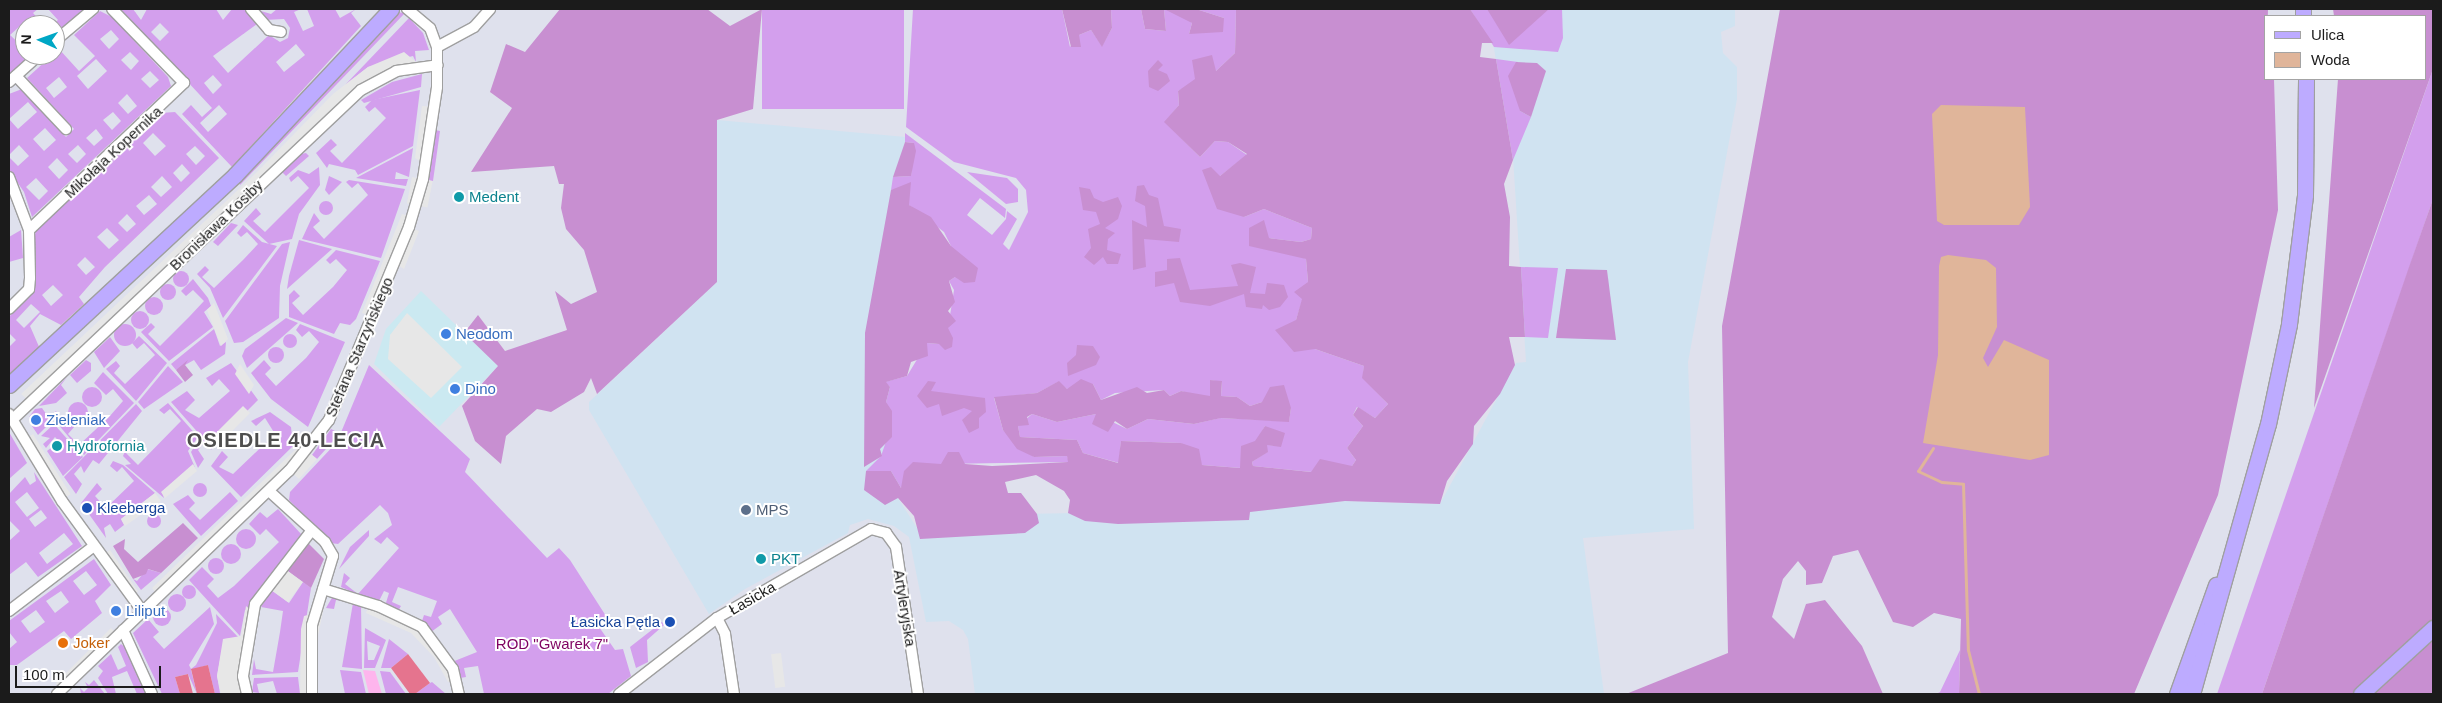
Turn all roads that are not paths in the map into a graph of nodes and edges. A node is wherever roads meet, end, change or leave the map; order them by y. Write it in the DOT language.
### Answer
graph roads {
  1 [pos="93,9"];
  2 [pos="112,9"];
  3 [pos="251,9"];
  4 [pos="391,9"];
  5 [pos="407,9"];
  6 [pos="490,9"];
  7 [pos="281,32"];
  8 [pos="65,33"];
  9 [pos="438,47"];
  10 [pos="28,65"];
  11 [pos="438,65"];
  12 [pos="12,79"];
  13 [pos="2306,80"];
  14 [pos="66,129"];
  15 [pos="9,177"];
  16 [pos="29,230"];
  17 [pos="9,309"];
  18 [pos="9,385"];
  19 [pos="11,416"];
  20 [pos="269,491"];
  21 [pos="2240,523"];
  22 [pos="312,530"];
  23 [pos="878,530"];
  24 [pos="94,546"];
  25 [pos="324,589"];
  26 [pos="9,611"];
  27 [pos="143,612"];
  28 [pos="717,618"];
  29 [pos="2433,628"];
  30 [pos="123,630"];
  31 [pos="57,694"];
  32 [pos="152,694"];
  33 [pos="247,694"];
  34 [pos="312,694"];
  35 [pos="459,694"];
  36 [pos="619,694"];
  37 [pos="734,694"];
  38 [pos="918,694"];
  39 [pos="2176,694"];
  40 [pos="2192,694"];
  41 [pos="2361,694"];
  1 -- 8 [label="street"];
  2 -- 16 [label="street, Mikołaja Kopernika"];
  3 -- 7 [label="street"];
  4 -- 18 [label="main road, Bronisława Kosiby"];
  5 -- 9 [label="street, Stefana Starzyńskiego"];
  6 -- 9 [label="street"];
  9 -- 11 [label="street, Stefana Starzyńskiego"];
  10 -- 12 [label="street"];
  11 -- 19 [label="street, Bronisława Kosiby"];
  11 -- 20 [label="street, Stefana Starzyńskiego"];
  12 -- 14 [label="street"];
  13 -- 21 [label="main road"];
  15 -- 16 [label="street"];
  16 -- 17 [label="street"];
  19 -- 24 [label="street"];
  20 -- 22 [label="street"];
  20 -- 27 [label="street, Stefana Starzyńskiego"];
  21 -- 39 [label="main road"];
  21 -- 40 [label="main road"];
  22 -- 25 [label="street"];
  22 -- 33 [label="street"];
  23 -- 28 [label="street, Łasicka"];
  23 -- 38 [label="street, Artyleryjska"];
  24 -- 26 [label="street"];
  24 -- 27 [label="street"];
  25 -- 34 [label="street"];
  25 -- 35 [label="street"];
  27 -- 30 [label="street, Stefana Starzyńskiego"];
  28 -- 36 [label="street, Łasicka"];
  28 -- 37 [label="street"];
  29 -- 41 [label="main road"];
  30 -- 31 [label="street, Stefana Starzyńskiego"];
  30 -- 32 [label="street"];
}
